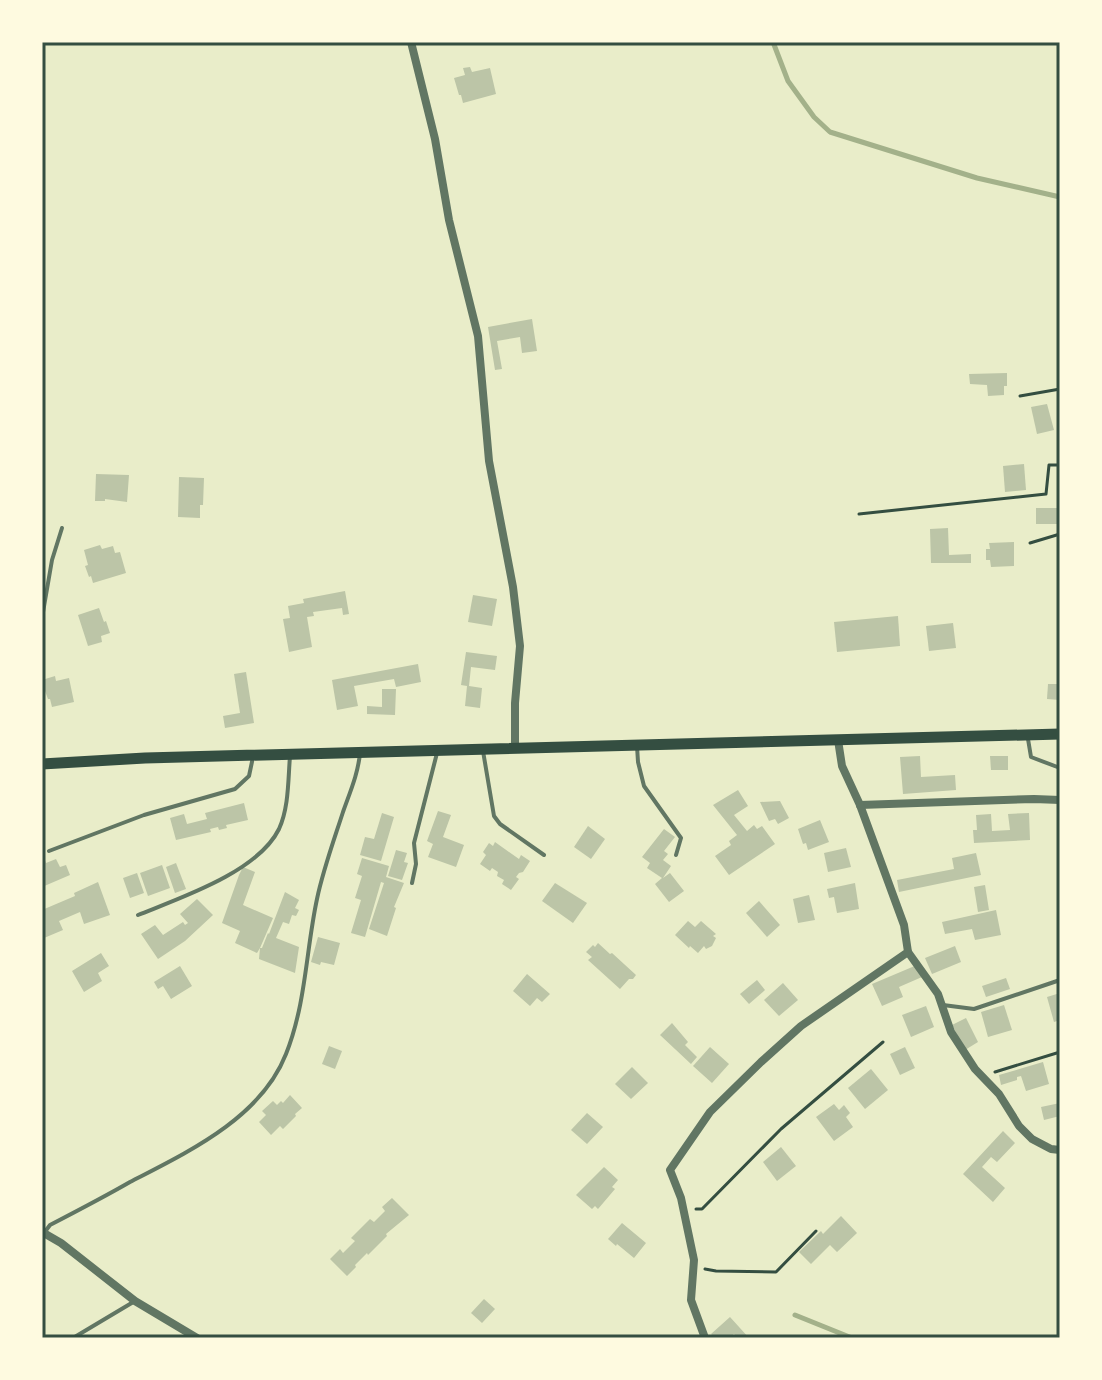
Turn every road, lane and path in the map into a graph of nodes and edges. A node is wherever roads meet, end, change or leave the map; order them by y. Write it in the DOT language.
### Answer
graph roads {
  1 [pos="411,42"];
  2 [pos="1060,389"];
  3 [pos="1020,396"];
  4 [pos="1060,465"];
  5 [pos="859,514"];
  6 [pos="62,528"];
  7 [pos="1060,534"];
  8 [pos="1030,543"];
  9 [pos="42,618"];
  10 [pos="1060,734"];
  11 [pos="1027,735"];
  12 [pos="838,740"];
  13 [pos="637,745"];
  14 [pos="515,748"];
  15 [pos="483,749"];
  16 [pos="437,750"];
  17 [pos="360,752"];
  18 [pos="290,754"];
  19 [pos="253,755"];
  20 [pos="42,764"];
  21 [pos="1060,768"];
  22 [pos="1060,800"];
  23 [pos="860,805"];
  24 [pos="49,851"];
  25 [pos="544,855"];
  26 [pos="676,855"];
  27 [pos="412,883"];
  28 [pos="138,915"];
  29 [pos="908,952"];
  30 [pos="1060,980"];
  31 [pos="942,1005"];
  32 [pos="883,1042"];
  33 [pos="1060,1052"];
  34 [pos="982,1076"];
  35 [pos="1060,1150"];
  36 [pos="684,1210"];
  37 [pos="816,1231"];
  38 [pos="43,1232"];
  39 [pos="693,1266"];
  40 [pos="135,1301"];
  41 [pos="73,1338"];
  42 [pos="197,1338"];
  43 [pos="705,1338"];
  1 -- 14 [label="street"];
  2 -- 3 [label="path"];
  4 -- 5 [label="path"];
  6 -- 9 [label="lane"];
  7 -- 8 [label="path"];
  10 -- 11 [label="main road"];
  11 -- 12 [label="main road"];
  11 -- 21 [label="lane"];
  12 -- 13 [label="main road"];
  12 -- 23 [label="street"];
  13 -- 14 [label="main road"];
  13 -- 26 [label="lane"];
  14 -- 15 [label="main road"];
  15 -- 16 [label="main road"];
  15 -- 25 [label="lane"];
  16 -- 17 [label="main road"];
  16 -- 27 [label="lane"];
  17 -- 18 [label="main road"];
  17 -- 38 [label="lane"];
  18 -- 19 [label="main road"];
  18 -- 28 [label="lane"];
  19 -- 20 [label="main road"];
  19 -- 24 [label="lane"];
  22 -- 23 [label="street"];
  23 -- 29 [label="street"];
  29 -- 31 [label="street"];
  29 -- 36 [label="street"];
  30 -- 31 [label="lane"];
  31 -- 34 [label="street"];
  32 -- 36 [label="path"];
  33 -- 34 [label="path"];
  34 -- 35 [label="street"];
  36 -- 39 [label="street"];
  37 -- 39 [label="path"];
  38 -- 40 [label="street"];
  39 -- 43 [label="street"];
  40 -- 41 [label="lane"];
  40 -- 42 [label="street"];
}
